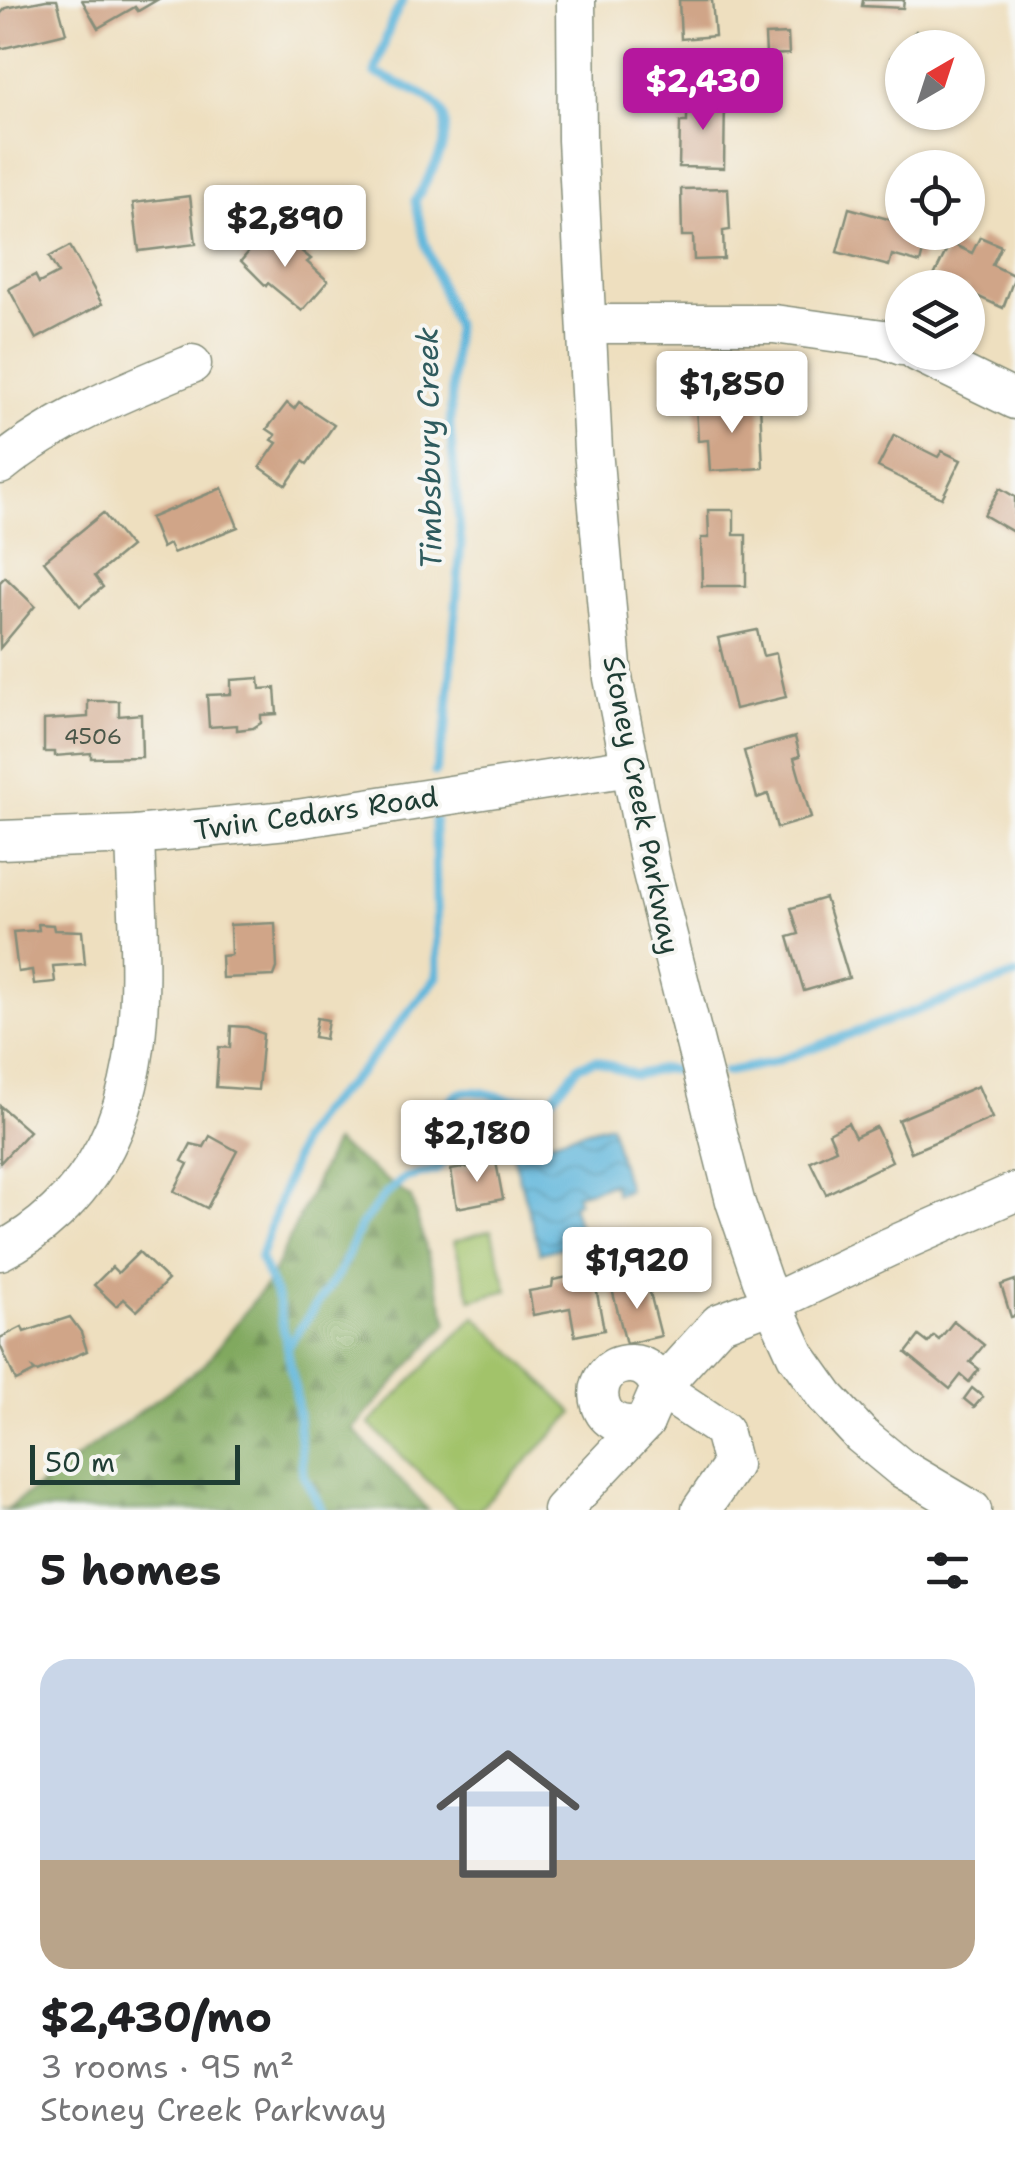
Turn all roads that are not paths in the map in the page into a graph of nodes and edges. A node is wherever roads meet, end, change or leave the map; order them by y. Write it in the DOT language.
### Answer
graph roads {
  1 [pos="576,0"];
  2 [pos="587,324"];
  3 [pos="885,340"];
  4 [pos="192,364"];
  5 [pos="954,370"];
  6 [pos="1015,400"];
  7 [pos="0,464"];
  8 [pos="630,767"];
  9 [pos="135,835"];
  10 [pos="0,840"];
  11 [pos="1015,1192"];
  12 [pos="0,1251"];
  13 [pos="772,1303"];
  14 [pos="652,1405"];
  15 [pos="562,1510"];
  16 [pos="701,1510"];
  17 [pos="972,1510"];
  1 -- 2 [label="street, Stoney Creek Parkway"];
  2 -- 3 [label="street"];
  2 -- 8 [label="street, Stoney Creek Parkway"];
  4 -- 7 [label="street"];
  5 -- 6 [label="street"];
  8 -- 9 [label="street, Twin Cedars Road"];
  8 -- 13 [label="street, Stoney Creek Parkway"];
  9 -- 10 [label="street, Twin Cedars Road"];
  9 -- 12 [label="street"];
  11 -- 13 [label="street"];
  13 -- 14 [label="street"];
  13 -- 17 [label="street, Stoney Creek Parkway"];
  14 -- 15 [label="street"];
  14 -- 16 [label="street"];
}
